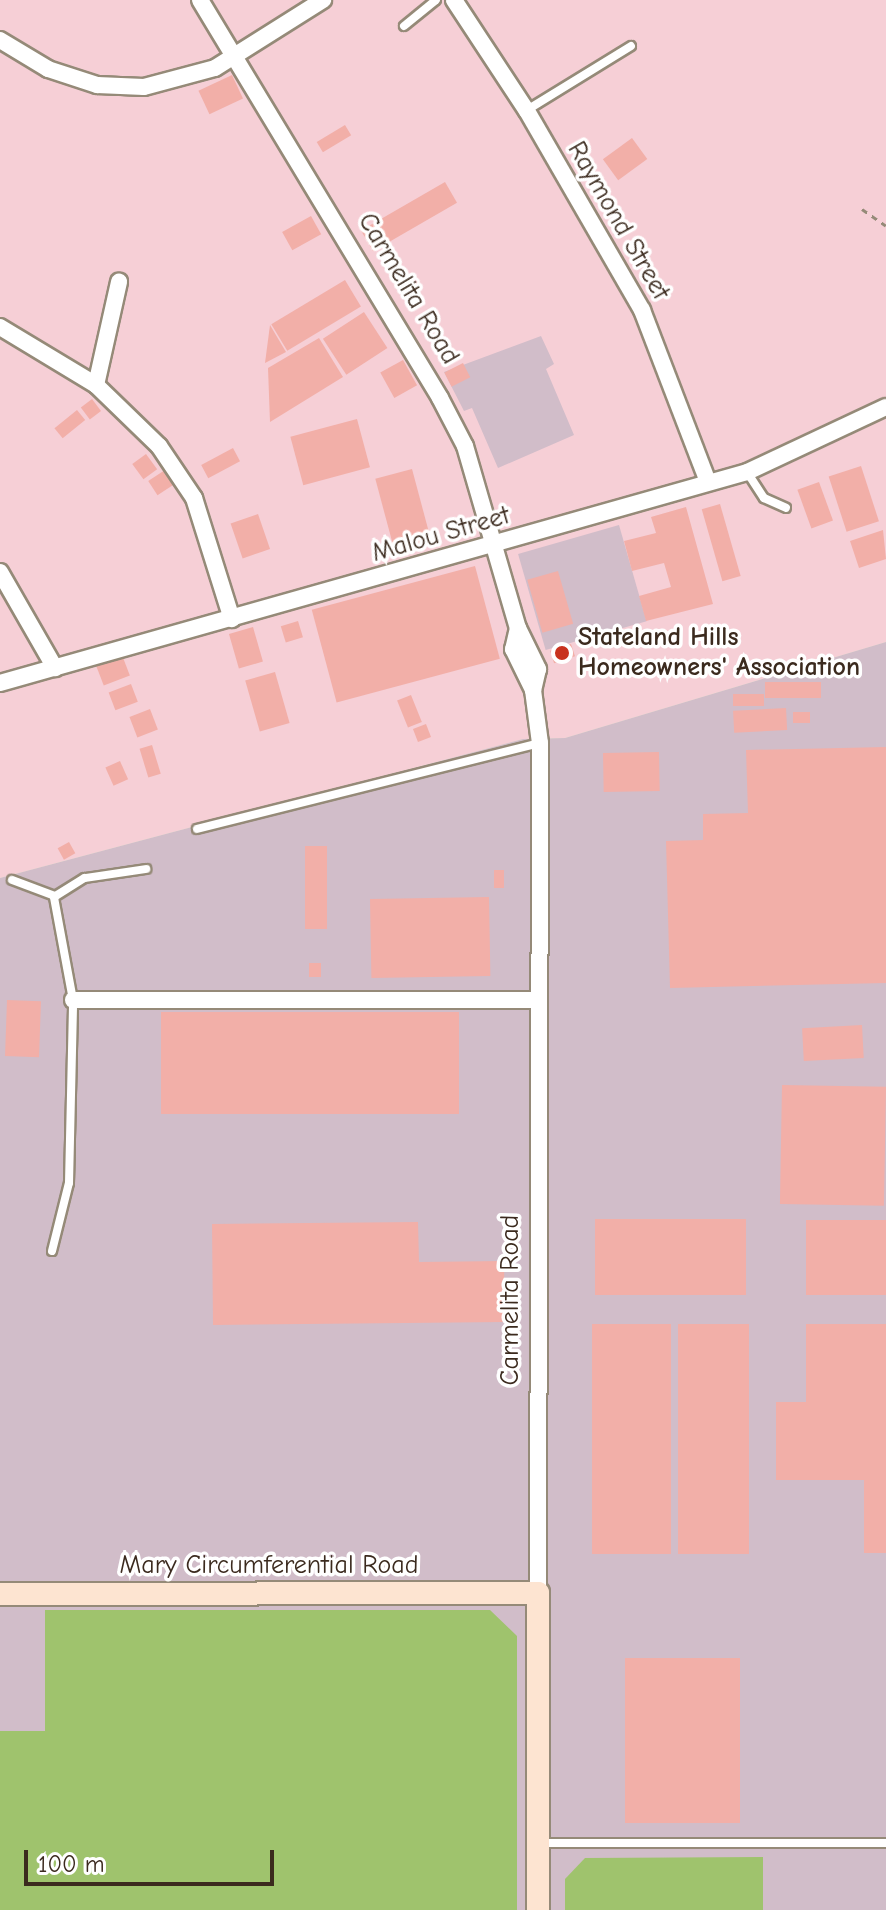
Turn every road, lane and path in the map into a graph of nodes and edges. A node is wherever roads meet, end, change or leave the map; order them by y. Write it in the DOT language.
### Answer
graph roads {
  1 [pos="200,0"];
  2 [pos="323,0"];
  3 [pos="436,0"];
  4 [pos="454,0"];
  5 [pos="404,26"];
  6 [pos="0,40"];
  7 [pos="631,46"];
  8 [pos="234,57"];
  9 [pos="527,111"];
  10 [pos="862,209"];
  11 [pos="886,226"];
  12 [pos="119,282"];
  13 [pos="0,327"];
  14 [pos="96,385"];
  15 [pos="886,407"];
  16 [pos="747,472"];
  17 [pos="708,482"];
  18 [pos="786,508"];
  19 [pos="497,545"];
  20 [pos="0,572"];
  21 [pos="232,619"];
  22 [pos="55,668"];
  23 [pos="0,683"];
  24 [pos="540,743"];
  25 [pos="197,829"];
  26 [pos="146,869"];
  27 [pos="12,880"];
  28 [pos="55,896"];
  29 [pos="73,1000"];
  30 [pos="539,1000"];
  31 [pos="52,1251"];
  32 [pos="538,1593"];
  33 [pos="0,1594"];
  34 [pos="538,1843"];
  35 [pos="886,1843"];
  36 [pos="538,1910"];
  1 -- 8 [label="street, Carmelita Road"];
  2 -- 8 [label="street"];
  3 -- 5 [label="lane"];
  4 -- 9 [label="street, Raymond Street"];
  6 -- 8 [label="street"];
  7 -- 9 [label="lane"];
  8 -- 19 [label="street, Carmelita Road"];
  9 -- 17 [label="street, Raymond Street"];
  10 -- 11 [label="path"];
  12 -- 14 [label="street"];
  13 -- 14 [label="street"];
  14 -- 21 [label="street"];
  15 -- 16 [label="street, Malou Street"];
  16 -- 17 [label="street, Malou Street"];
  16 -- 18 [label="lane"];
  17 -- 19 [label="street, Malou Street"];
  19 -- 21 [label="street, Malou Street"];
  19 -- 24 [label="street, Carmelita Road"];
  20 -- 22 [label="street"];
  21 -- 22 [label="street, Malou Street"];
  22 -- 23 [label="street, Malou Street"];
  24 -- 25 [label="lane"];
  24 -- 30 [label="street, Carmelita Road"];
  26 -- 28 [label="lane"];
  27 -- 28 [label="lane"];
  28 -- 29 [label="lane"];
  29 -- 30 [label="street"];
  29 -- 31 [label="lane"];
  30 -- 32 [label="street, Carmelita Road"];
  32 -- 33 [label="street, Mary Circumferential Road"];
  32 -- 34 [label="street, Carmelita Road"];
  34 -- 35 [label="lane"];
  34 -- 36 [label="street, Carmelita Road"];
}
